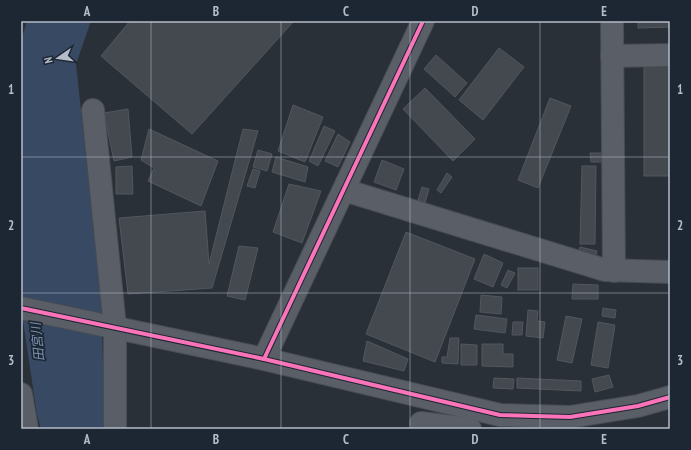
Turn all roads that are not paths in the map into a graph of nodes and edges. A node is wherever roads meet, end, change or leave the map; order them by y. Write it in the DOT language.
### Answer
graph roads {
  1 [pos="423,21"];
  2 [pos="612,21"];
  3 [pos="670,55"];
  4 [pos="612,56"];
  5 [pos="93,110"];
  6 [pos="344,190"];
  7 [pos="614,271"];
  8 [pos="670,272"];
  9 [pos="21,308"];
  10 [pos="115,327"];
  11 [pos="264,359"];
  12 [pos="21,394"];
  13 [pos="422,396"];
  14 [pos="670,396"];
  15 [pos="469,422"];
  16 [pos="579,422"];
  17 [pos="115,426"];
  18 [pos="420,426"];
  19 [pos="27,429"];
  1 -- 6 [label="street"];
  2 -- 4 [label="street"];
  3 -- 4 [label="street"];
  4 -- 7 [label="street"];
  5 -- 10 [label="street"];
  6 -- 7 [label="street"];
  6 -- 11 [label="street"];
  7 -- 8 [label="street"];
  9 -- 10 [label="street"];
  10 -- 11 [label="street"];
  10 -- 17 [label="street"];
  11 -- 13 [label="street"];
  12 -- 19 [label="street"];
  13 -- 15 [label="street"];
  13 -- 18 [label="street"];
  14 -- 16 [label="street"];
  15 -- 16 [label="street"];
  15 -- 18 [label="street"];
}
